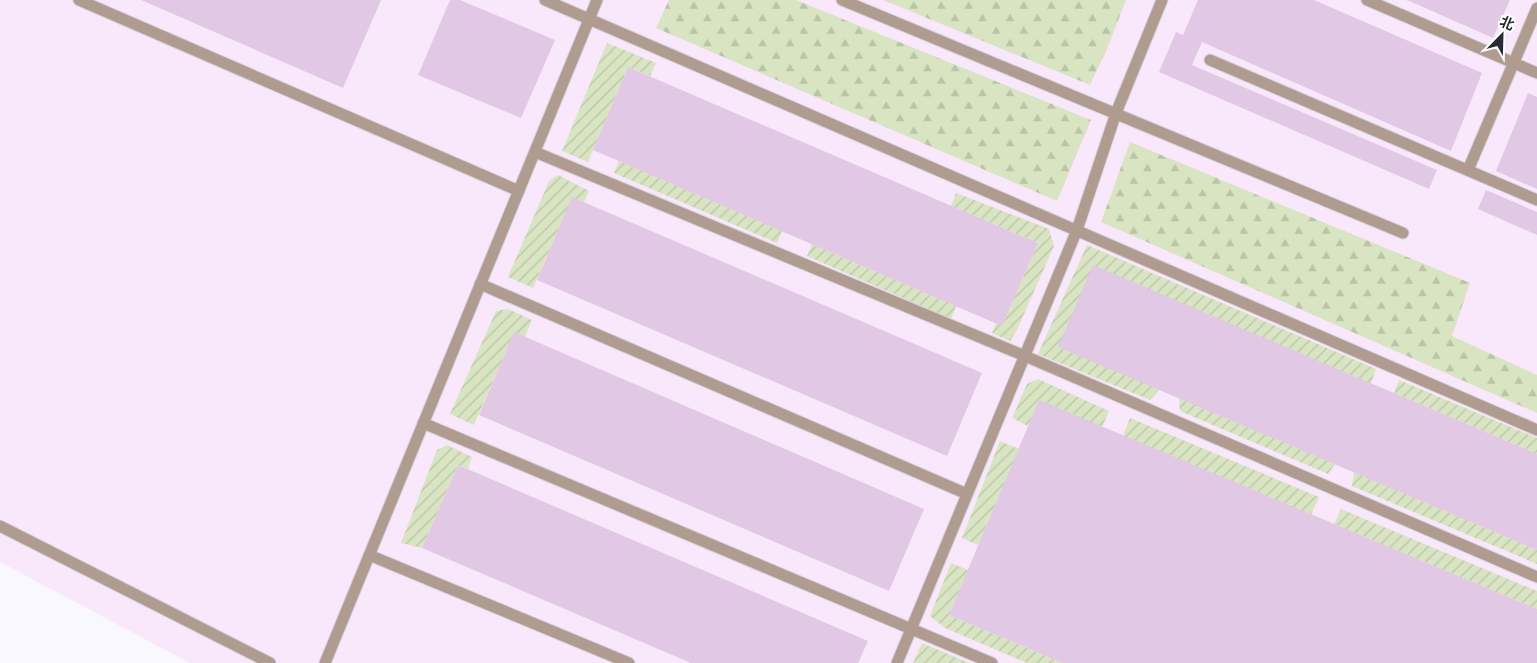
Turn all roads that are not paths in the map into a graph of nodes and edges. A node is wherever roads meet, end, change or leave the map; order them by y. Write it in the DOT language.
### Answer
graph roads {
  1 [pos="79,0"];
  2 [pos="545,0"];
  3 [pos="596,0"];
  4 [pos="842,0"];
  5 [pos="1162,0"];
  6 [pos="1368,0"];
  7 [pos="1537,8"];
  8 [pos="589,19"];
  9 [pos="1210,60"];
  10 [pos="1514,63"];
  11 [pos="1537,73"];
  12 [pos="1116,113"];
  13 [pos="535,152"];
  14 [pos="1468,170"];
  15 [pos="519,191"];
  16 [pos="1537,200"];
  17 [pos="1077,230"];
  18 [pos="1403,233"];
  19 [pos="480,284"];
  20 [pos="1025,356"];
  21 [pos="424,423"];
  22 [pos="1537,430"];
  23 [pos="967,494"];
  24 [pos="0,526"];
  25 [pos="369,555"];
  26 [pos="1537,577"];
  27 [pos="911,628"];
  28 [pos="270,663"];
  29 [pos="325,663"];
  30 [pos="629,663"];
  31 [pos="897,663"];
  32 [pos="992,663"];
  1 -- 15 [label="lane"];
  2 -- 8 [label="lane"];
  3 -- 8 [label="lane"];
  4 -- 12 [label="lane"];
  5 -- 12 [label="lane"];
  6 -- 10 [label="lane"];
  7 -- 10 [label="lane"];
  8 -- 13 [label="lane"];
  8 -- 17 [label="lane"];
  9 -- 14 [label="lane"];
  10 -- 11 [label="lane"];
  10 -- 14 [label="lane"];
  12 -- 17 [label="lane"];
  12 -- 18 [label="lane"];
  13 -- 15 [label="lane"];
  13 -- 20 [label="lane"];
  14 -- 16 [label="lane"];
  15 -- 19 [label="lane"];
  17 -- 20 [label="lane"];
  17 -- 22 [label="lane"];
  19 -- 21 [label="lane"];
  19 -- 23 [label="lane"];
  20 -- 23 [label="lane"];
  20 -- 26 [label="lane"];
  21 -- 25 [label="lane"];
  21 -- 27 [label="lane"];
  23 -- 27 [label="lane"];
  24 -- 28 [label="lane"];
  25 -- 29 [label="lane"];
  25 -- 30 [label="lane"];
  27 -- 31 [label="lane"];
  27 -- 32 [label="lane"];
}
